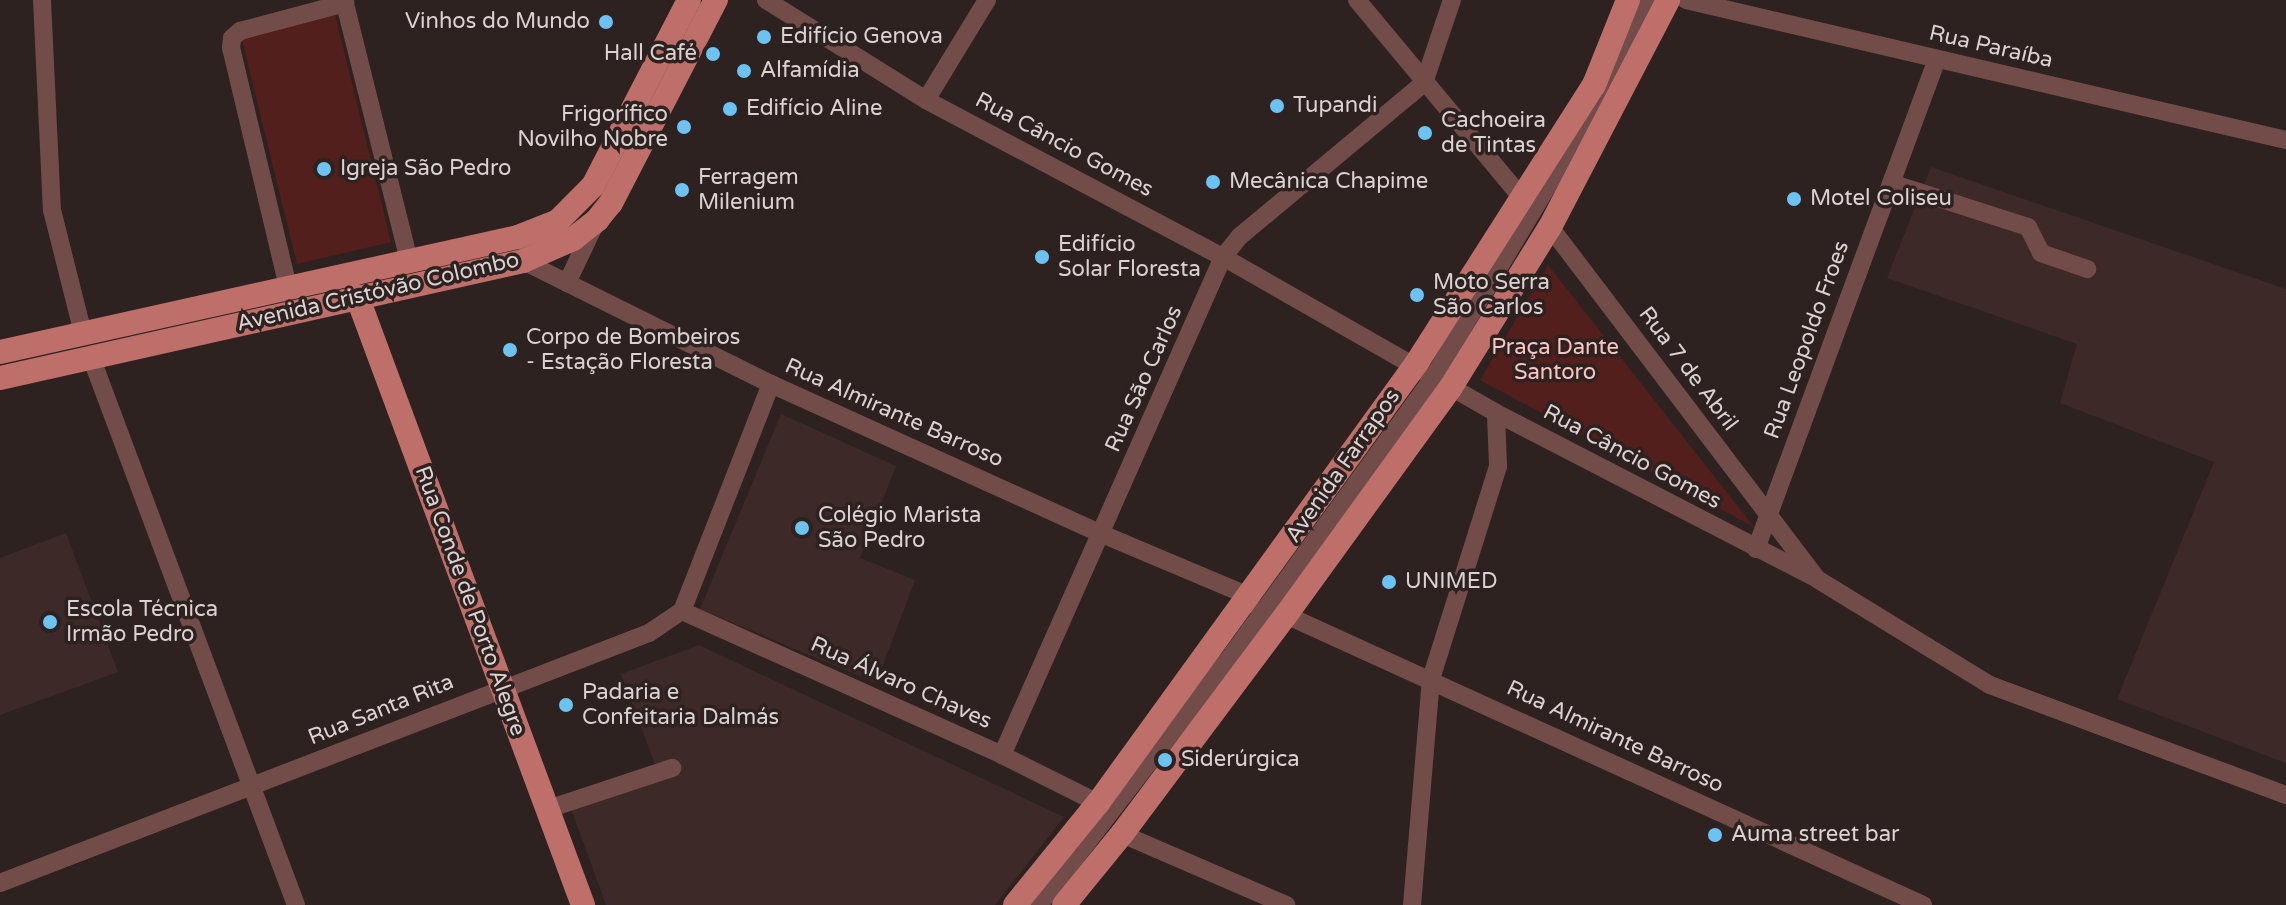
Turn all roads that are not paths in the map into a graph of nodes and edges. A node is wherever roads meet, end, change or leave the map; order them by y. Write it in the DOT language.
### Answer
graph roads {
  1 [pos="42,0"];
  2 [pos="689,0"];
  3 [pos="716,0"];
  4 [pos="766,0"];
  5 [pos="987,0"];
  6 [pos="1357,0"];
  7 [pos="1452,0"];
  8 [pos="1628,0"];
  9 [pos="1648,0"];
  10 [pos="1668,0"];
  11 [pos="1686,0"];
  12 [pos="345,1"];
  13 [pos="1937,59"];
  14 [pos="1424,83"];
  15 [pos="926,100"];
  16 [pos="2286,140"];
  17 [pos="1891,183"];
  18 [pos="1521,197"];
  19 [pos="597,220"];
  20 [pos="1550,227"];
  21 [pos="1223,257"];
  22 [pos="409,261"];
  23 [pos="523,261"];
  24 [pos="2087,269"];
  25 [pos="567,283"];
  26 [pos="288,287"];
  27 [pos="357,296"];
  28 [pos="83,333"];
  29 [pos="0,352"];
  30 [pos="91,357"];
  31 [pos="1433,376"];
  32 [pos="0,378"];
  33 [pos="771,384"];
  34 [pos="1496,413"];
  35 [pos="1769,514"];
  36 [pos="1102,534"];
  37 [pos="1756,549"];
  38 [pos="1817,579"];
  39 [pos="1251,597"];
  40 [pos="682,611"];
  41 [pos="1286,615"];
  42 [pos="1228,660"];
  43 [pos="1431,679"];
  44 [pos="503,688"];
  45 [pos="1002,755"];
  46 [pos="672,768"];
  47 [pos="254,786"];
  48 [pos="2286,795"];
  49 [pos="1098,803"];
  50 [pos="548,809"];
  51 [pos="1122,834"];
  52 [pos="0,883"];
  53 [pos="296,905"];
  54 [pos="583,905"];
  55 [pos="1015,905"];
  56 [pos="1039,905"];
  57 [pos="1064,905"];
  58 [pos="1286,905"];
  59 [pos="1412,905"];
  60 [pos="1923,905"];
  1 -- 28 [label="street"];
  2 -- 22 [label="main road, Avenida Cristóvão Colombo"];
  3 -- 19 [label="main road, Avenida Cristóvão Colombo"];
  4 -- 15 [label="street, Rua Câncio Gomes"];
  5 -- 15 [label="street"];
  6 -- 14 [label="street"];
  7 -- 14 [label="street"];
  8 -- 18 [label="main road, Avenida Farrapos"];
  9 -- 31 [label="street"];
  10 -- 20 [label="main road, Avenida Farrapos"];
  11 -- 13 [label="street, Rua Paraíba"];
  12 -- 22 [label="street"];
  12 -- 26 [label="street"];
  13 -- 16 [label="street, Rua Paraíba"];
  13 -- 17 [label="street, Rua Leopoldo Froes"];
  14 -- 18 [label="street"];
  14 -- 21 [label="street, Rua São Carlos"];
  15 -- 21 [label="street, Rua Câncio Gomes"];
  17 -- 24 [label="street"];
  17 -- 35 [label="street, Rua Leopoldo Froes"];
  18 -- 31 [label="main road, Avenida Farrapos"];
  19 -- 23 [label="main road, Avenida Cristóvão Colombo"];
  19 -- 25 [label="street"];
  20 -- 31 [label="main road, Avenida Farrapos"];
  20 -- 35 [label="street, Rua 7 de Abril"];
  21 -- 31 [label="street, Rua Câncio Gomes"];
  21 -- 36 [label="street, Rua São Carlos"];
  22 -- 26 [label="main road, Avenida Cristóvão Colombo"];
  23 -- 25 [label="street, Rua Almirante Barroso"];
  23 -- 27 [label="main road, Avenida Cristóvão Colombo"];
  25 -- 33 [label="street, Rua Almirante Barroso"];
  26 -- 28 [label="main road, Avenida Cristóvão Colombo"];
  27 -- 30 [label="main road, Avenida Cristóvão Colombo"];
  27 -- 44 [label="main road, Rua Conde de Porto Alegre"];
  28 -- 29 [label="main road, Avenida Cristóvão Colombo"];
  30 -- 32 [label="main road, Avenida Cristóvão Colombo"];
  30 -- 47 [label="street"];
  31 -- 34 [label="street, Rua Câncio Gomes"];
  31 -- 39 [label="main road, Avenida Farrapos"];
  31 -- 41 [label="main road, Avenida Farrapos"];
  31 -- 42 [label="street"];
  33 -- 36 [label="street, Rua Almirante Barroso"];
  33 -- 40 [label="street"];
  34 -- 37 [label="street, Rua Câncio Gomes"];
  34 -- 43 [label="street"];
  35 -- 37 [label="street, Rua Leopoldo Froes"];
  35 -- 38 [label="street, Rua 7 de Abril"];
  36 -- 39 [label="street, Rua Almirante Barroso"];
  36 -- 45 [label="street, Rua São Carlos"];
  37 -- 38 [label="street, Rua Câncio Gomes"];
  38 -- 48 [label="street, Rua Câncio Gomes"];
  39 -- 42 [label="street"];
  39 -- 49 [label="main road, Avenida Farrapos"];
  40 -- 44 [label="street, Rua Santa Rita"];
  40 -- 45 [label="street, Rua Álvaro Chaves"];
  41 -- 42 [label="street"];
  41 -- 43 [label="street, Rua Almirante Barroso"];
  41 -- 51 [label="main road, Avenida Farrapos"];
  42 -- 56 [label="street"];
  43 -- 59 [label="street"];
  43 -- 60 [label="street, Rua Almirante Barroso"];
  44 -- 47 [label="street, Rua Santa Rita"];
  44 -- 50 [label="main road, Rua Conde de Porto Alegre"];
  45 -- 49 [label="street, Rua Álvaro Chaves"];
  46 -- 50 [label="street"];
  47 -- 52 [label="street, Rua Santa Rita"];
  47 -- 53 [label="street"];
  49 -- 55 [label="main road, Avenida Farrapos"];
  50 -- 54 [label="main road, Rua Conde de Porto Alegre"];
  51 -- 57 [label="main road, Avenida Farrapos"];
  51 -- 58 [label="street"];
}
